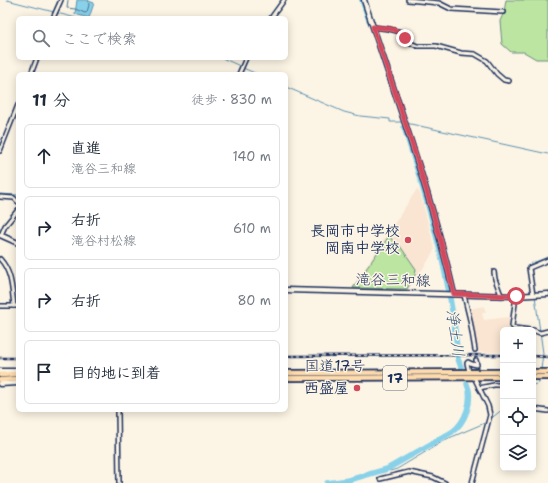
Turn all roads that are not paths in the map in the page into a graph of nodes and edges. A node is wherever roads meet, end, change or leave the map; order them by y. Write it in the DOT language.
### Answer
graph roads {
  1 [pos="61,0"];
  2 [pos="284,0"];
  3 [pos="364,0"];
  4 [pos="408,0"];
  5 [pos="502,12"];
  6 [pos="54,16"];
  7 [pos="272,16"];
  8 [pos="373,27"];
  9 [pos="36,60"];
  10 [pos="245,60"];
  11 [pos="32,72"];
  12 [pos="240,72"];
  13 [pos="509,81"];
  14 [pos="16,110"];
  15 [pos="0,151"];
  16 [pos="0,197"];
  17 [pos="16,200"];
  18 [pos="16,212"];
  19 [pos="0,235"];
  20 [pos="16,242"];
  21 [pos="0,259"];
  22 [pos="548,260"];
  23 [pos="494,272"];
  24 [pos="288,290"];
  25 [pos="454,294"];
  26 [pos="548,294"];
  27 [pos="464,295"];
  28 [pos="533,295"];
  29 [pos="501,296"];
  30 [pos="516,296"];
  31 [pos="0,306"];
  32 [pos="16,306"];
  33 [pos="513,327"];
  34 [pos="548,331"];
  35 [pos="536,332"];
  36 [pos="475,350"];
  37 [pos="476,360"];
  38 [pos="16,370"];
  39 [pos="0,371"];
  40 [pos="469,372"];
  41 [pos="500,372"];
  42 [pos="536,372"];
  43 [pos="548,372"];
  44 [pos="288,373"];
  45 [pos="16,374"];
  46 [pos="0,375"];
  47 [pos="474,377"];
  48 [pos="500,377"];
  49 [pos="536,377"];
  50 [pos="548,377"];
  51 [pos="288,378"];
  52 [pos="16,379"];
  53 [pos="0,380"];
  54 [pos="16,383"];
  55 [pos="0,384"];
  56 [pos="500,385"];
  57 [pos="479,388"];
  58 [pos="536,409"];
  59 [pos="548,411"];
  60 [pos="118,412"];
  61 [pos="380,479"];
  62 [pos="119,483"];
  63 [pos="445,483"];
  64 [pos="472,483"];
  1 -- 6 [label="street"];
  2 -- 7 [label="street"];
  3 -- 8 [label="main road"];
  4 -- 5 [label="street"];
  8 -- 13 [label="street"];
  8 -- 25 [label="main road"];
  9 -- 11 [label="street"];
  10 -- 12 [label="street"];
  14 -- 15 [label="street"];
  16 -- 17 [label="street"];
  18 -- 19 [label="street"];
  19 -- 20 [label="main road"];
  21 -- 32 [label="street"];
  22 -- 28 [label="street"];
  23 -- 29 [label="street"];
  24 -- 25 [label="main road, 滝谷三和線"];
  25 -- 27 [label="main road, 滝谷三和線"];
  26 -- 28 [label="main road, 滝谷三和線"];
  27 -- 29 [label="main road, 滝谷三和線"];
  27 -- 36 [label="street"];
  28 -- 30 [label="main road, 滝谷三和線"];
  29 -- 30 [label="main road, 滝谷三和線"];
  30 -- 33 [label="street"];
  31 -- 32 [label="street"];
  34 -- 35 [label="street"];
  37 -- 40 [label="street"];
  38 -- 39 [label="main road"];
  40 -- 41 [label="highway, 国道17号 / 17"];
  40 -- 44 [label="highway, 国道17号 / 17"];
  42 -- 43 [label="highway"];
  45 -- 46 [label="highway"];
  47 -- 48 [label="highway, 国道17号 / 17"];
  47 -- 51 [label="highway, 国道17号 / 17"];
  47 -- 57 [label="street"];
  49 -- 50 [label="highway"];
  52 -- 53 [label="highway"];
  54 -- 55 [label="main road"];
  56 -- 57 [label="street"];
  57 -- 64 [label="street"];
  58 -- 59 [label="street"];
  60 -- 62 [label="street"];
  61 -- 63 [label="street"];
}
